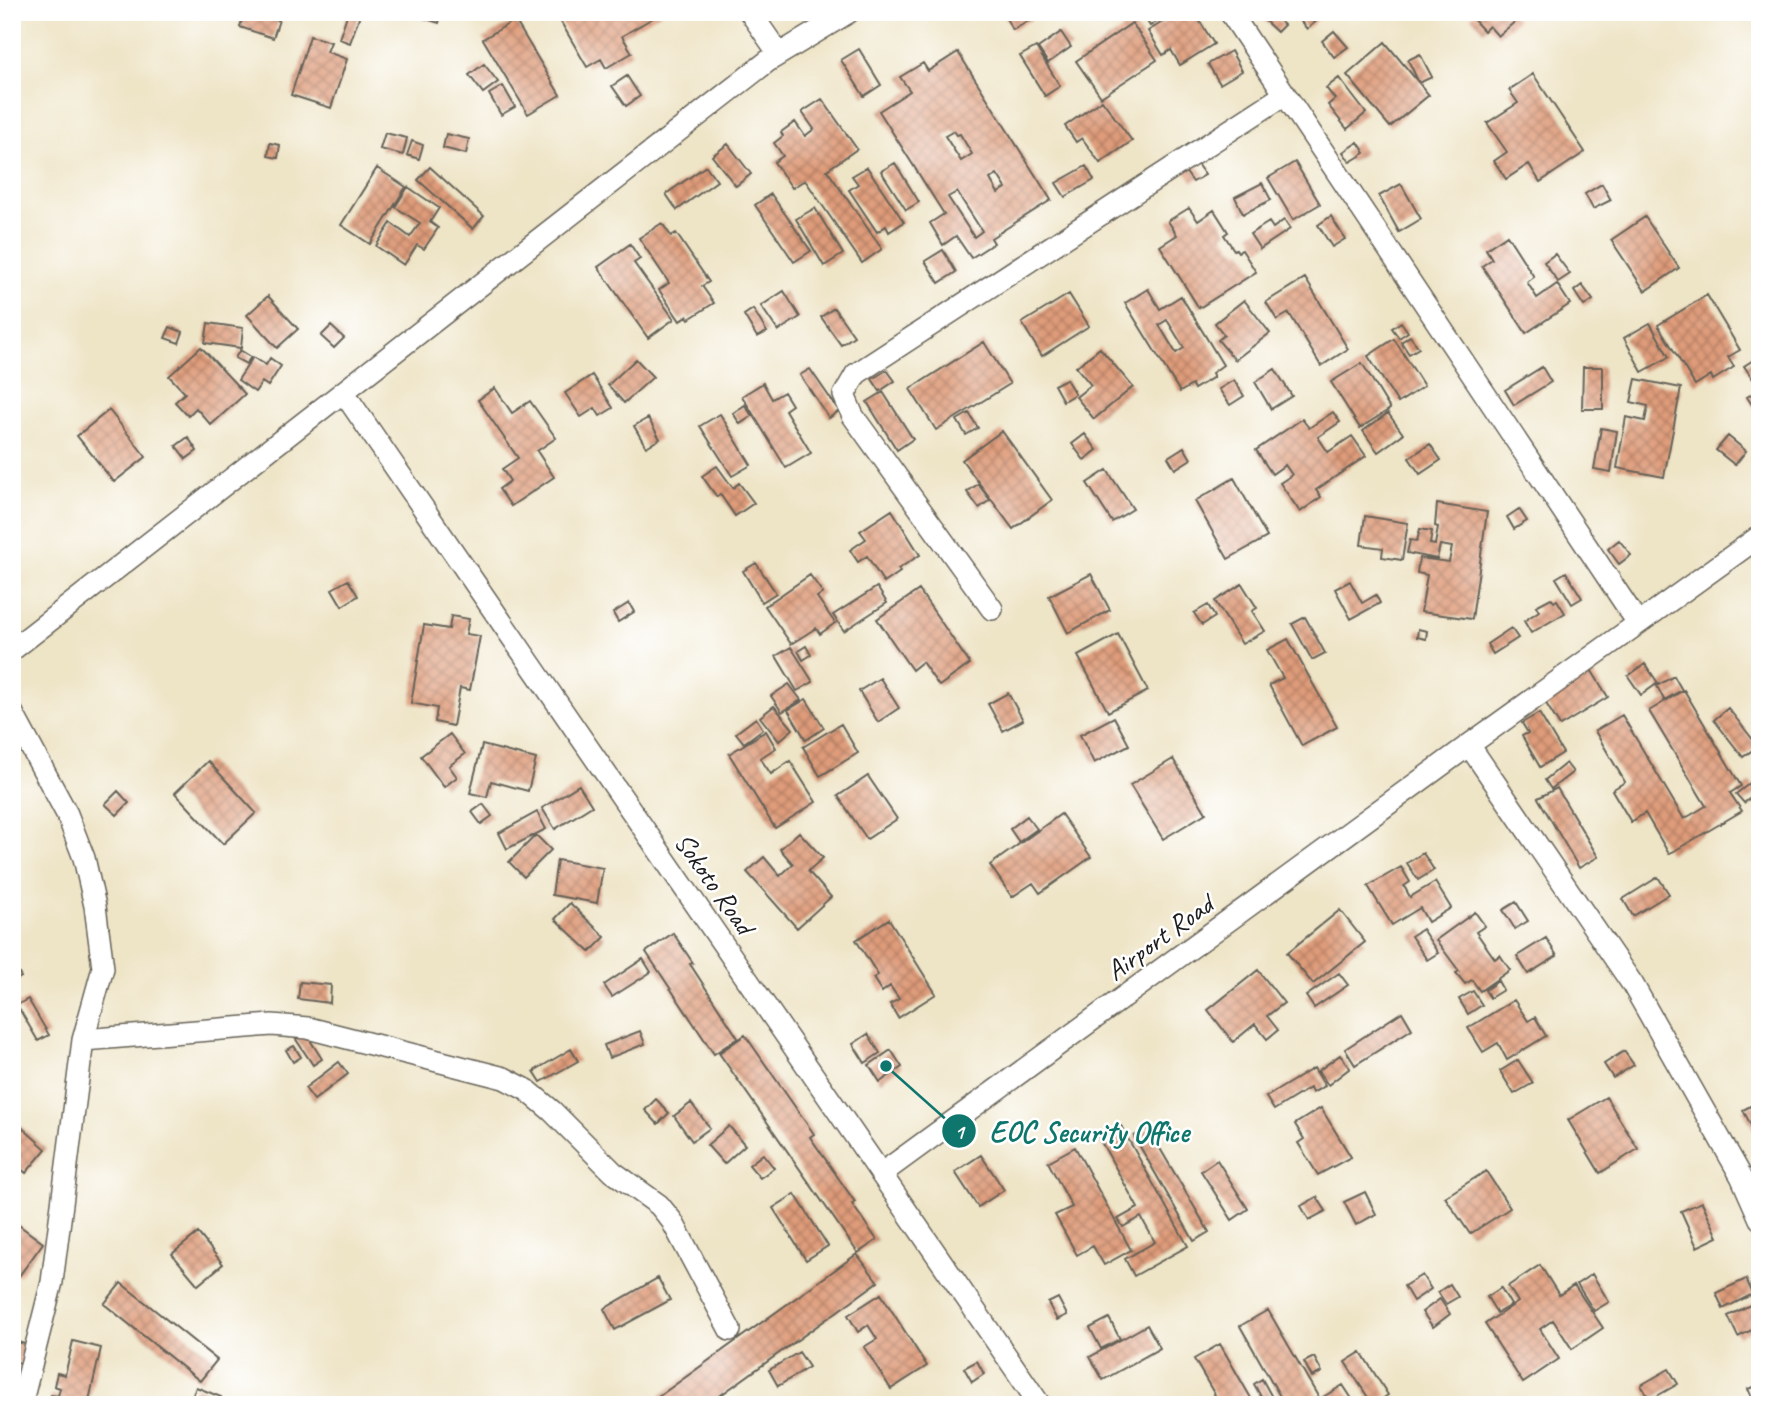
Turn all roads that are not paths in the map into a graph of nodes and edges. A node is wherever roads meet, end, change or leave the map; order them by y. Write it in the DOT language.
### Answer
graph roads {
  1 [pos="750,12"];
  2 [pos="849,12"];
  3 [pos="1230,12"];
  4 [pos="779,54"];
  5 [pos="1284,94"];
  6 [pos="344,393"];
  7 [pos="1760,536"];
  8 [pos="992,609"];
  9 [pos="1638,624"];
  10 [pos="12,650"];
  11 [pos="12,712"];
  12 [pos="1469,745"];
  13 [pos="83,1040"];
  14 [pos="881,1174"];
  15 [pos="1760,1219"];
  16 [pos="730,1330"];
  17 [pos="21,1405"];
  18 [pos="1040,1405"];
  1 -- 4 [label="street"];
  2 -- 4 [label="street"];
  3 -- 5 [label="street"];
  4 -- 6 [label="street"];
  5 -- 8 [label="street"];
  5 -- 9 [label="street"];
  6 -- 10 [label="street"];
  6 -- 14 [label="street, Sokoto Road"];
  7 -- 9 [label="street, Airport Road"];
  9 -- 12 [label="street, Airport Road"];
  11 -- 13 [label="street"];
  12 -- 14 [label="street, Airport Road"];
  12 -- 15 [label="street"];
  13 -- 16 [label="street"];
  13 -- 17 [label="street"];
  14 -- 18 [label="street, Sokoto Road"];
}
